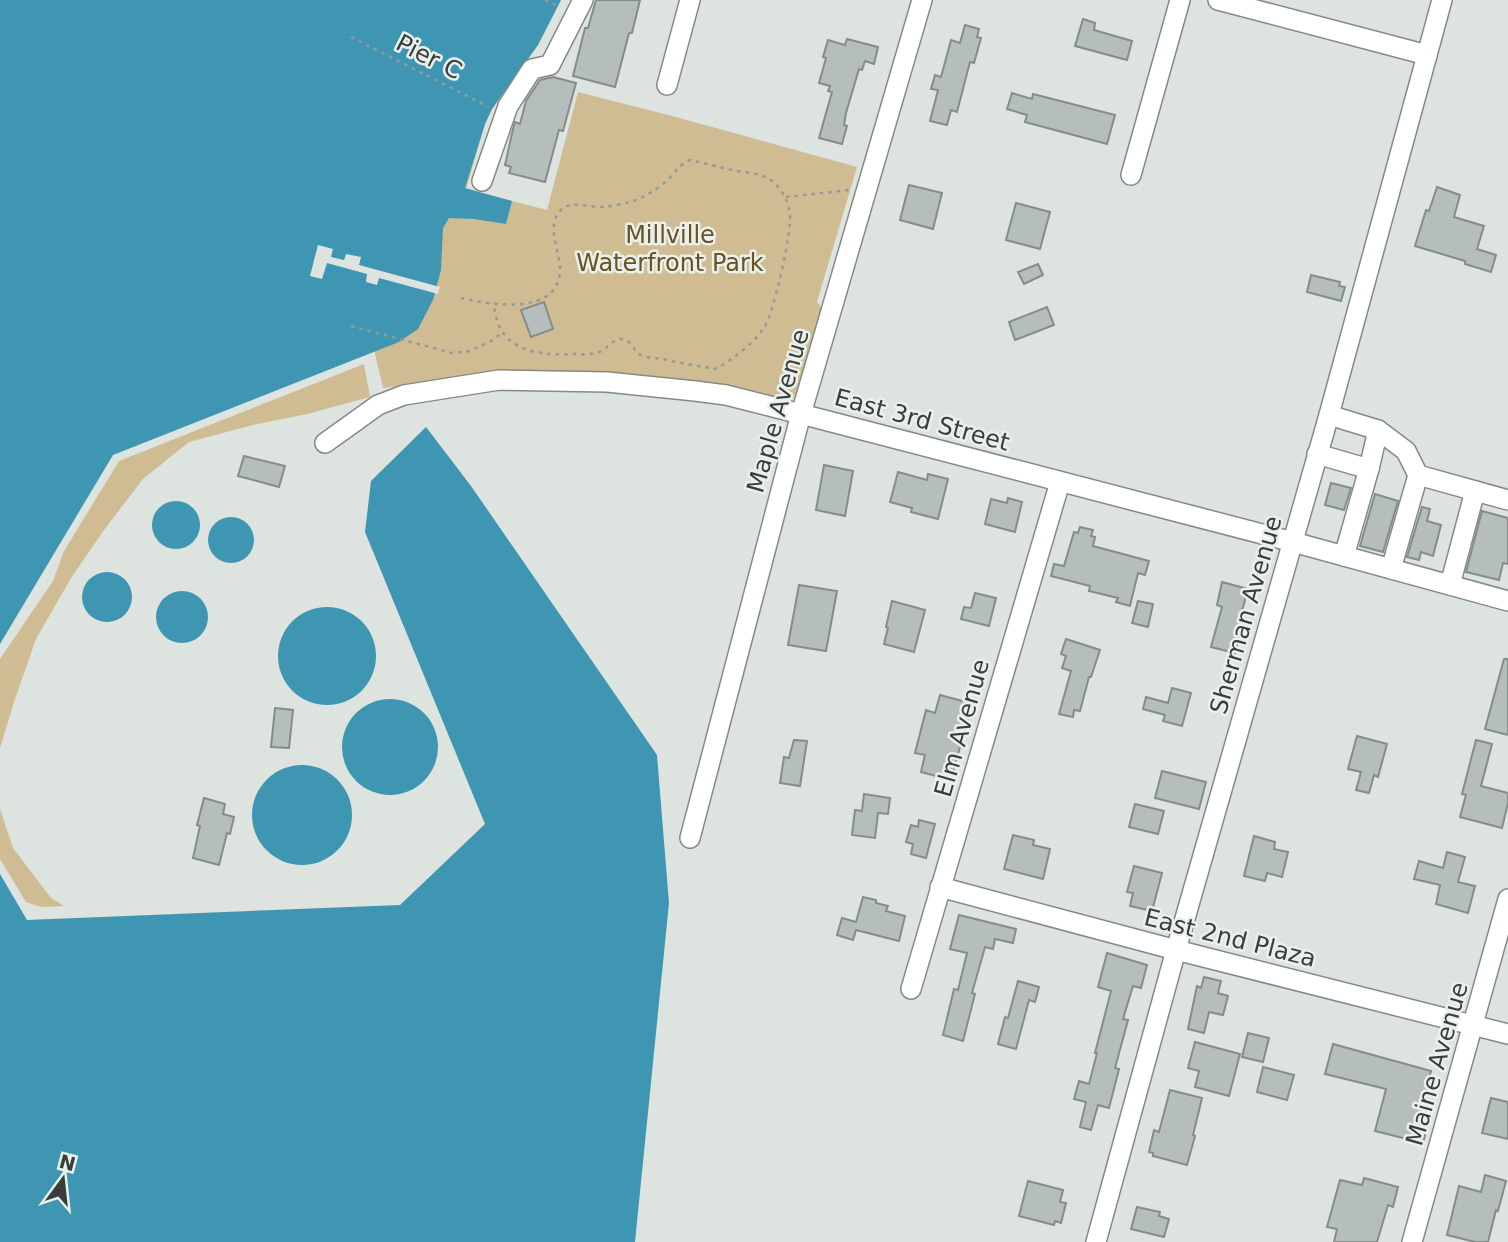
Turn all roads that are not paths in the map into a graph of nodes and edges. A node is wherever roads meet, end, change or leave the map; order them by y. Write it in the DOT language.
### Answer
graph roads {
  1 [pos="583,0"];
  2 [pos="691,0"];
  3 [pos="922,0"];
  4 [pos="1180,0"];
  5 [pos="1218,0"];
  6 [pos="1442,0"];
  7 [pos="1427,55"];
  8 [pos="667,85"];
  9 [pos="1131,175"];
  10 [pos="482,181"];
  11 [pos="801,414"];
  12 [pos="1329,415"];
  13 [pos="1378,430"];
  14 [pos="325,443"];
  15 [pos="1317,454"];
  16 [pos="1369,469"];
  17 [pos="1418,475"];
  18 [pos="1060,482"];
  19 [pos="1475,491"];
  20 [pos="1508,500"];
  21 [pos="1293,542"];
  22 [pos="1344,556"];
  23 [pos="1391,569"];
  24 [pos="1450,585"];
  25 [pos="1508,601"];
  26 [pos="690,838"];
  27 [pos="940,887"];
  28 [pos="1508,899"];
  29 [pos="1176,950"];
  30 [pos="911,989"];
  31 [pos="1473,1024"];
  32 [pos="1508,1034"];
  33 [pos="1096,1242"];
  34 [pos="1412,1242"];
  1 -- 10 [label="street"];
  2 -- 8 [label="street"];
  3 -- 11 [label="street, Maple Avenue"];
  4 -- 9 [label="street"];
  5 -- 7 [label="street"];
  6 -- 7 [label="street, Sherman Avenue"];
  7 -- 12 [label="street, Sherman Avenue"];
  11 -- 14 [label="street, East 3rd Street"];
  11 -- 18 [label="street, East 3rd Street"];
  11 -- 26 [label="street, Maple Avenue"];
  12 -- 13 [label="street"];
  12 -- 15 [label="street, Sherman Avenue"];
  13 -- 16 [label="street"];
  13 -- 17 [label="street"];
  15 -- 16 [label="street"];
  15 -- 21 [label="street, Sherman Avenue"];
  16 -- 22 [label="street"];
  17 -- 19 [label="street"];
  17 -- 23 [label="street"];
  18 -- 21 [label="street, East 3rd Street"];
  18 -- 27 [label="street, Elm Avenue"];
  19 -- 20 [label="street"];
  19 -- 24 [label="street"];
  21 -- 22 [label="street, East 3rd Street"];
  21 -- 29 [label="street, Sherman Avenue"];
  22 -- 23 [label="street, East 3rd Street"];
  23 -- 24 [label="street, East 3rd Street"];
  24 -- 25 [label="street, East 3rd Street"];
  27 -- 29 [label="street, East 2nd Plaza"];
  27 -- 30 [label="street, Elm Avenue"];
  28 -- 31 [label="street, Maine Avenue"];
  29 -- 31 [label="street, East 2nd Plaza"];
  29 -- 33 [label="street, Sherman Avenue"];
  31 -- 32 [label="street, East 2nd Plaza"];
  31 -- 34 [label="street, Maine Avenue"];
}
